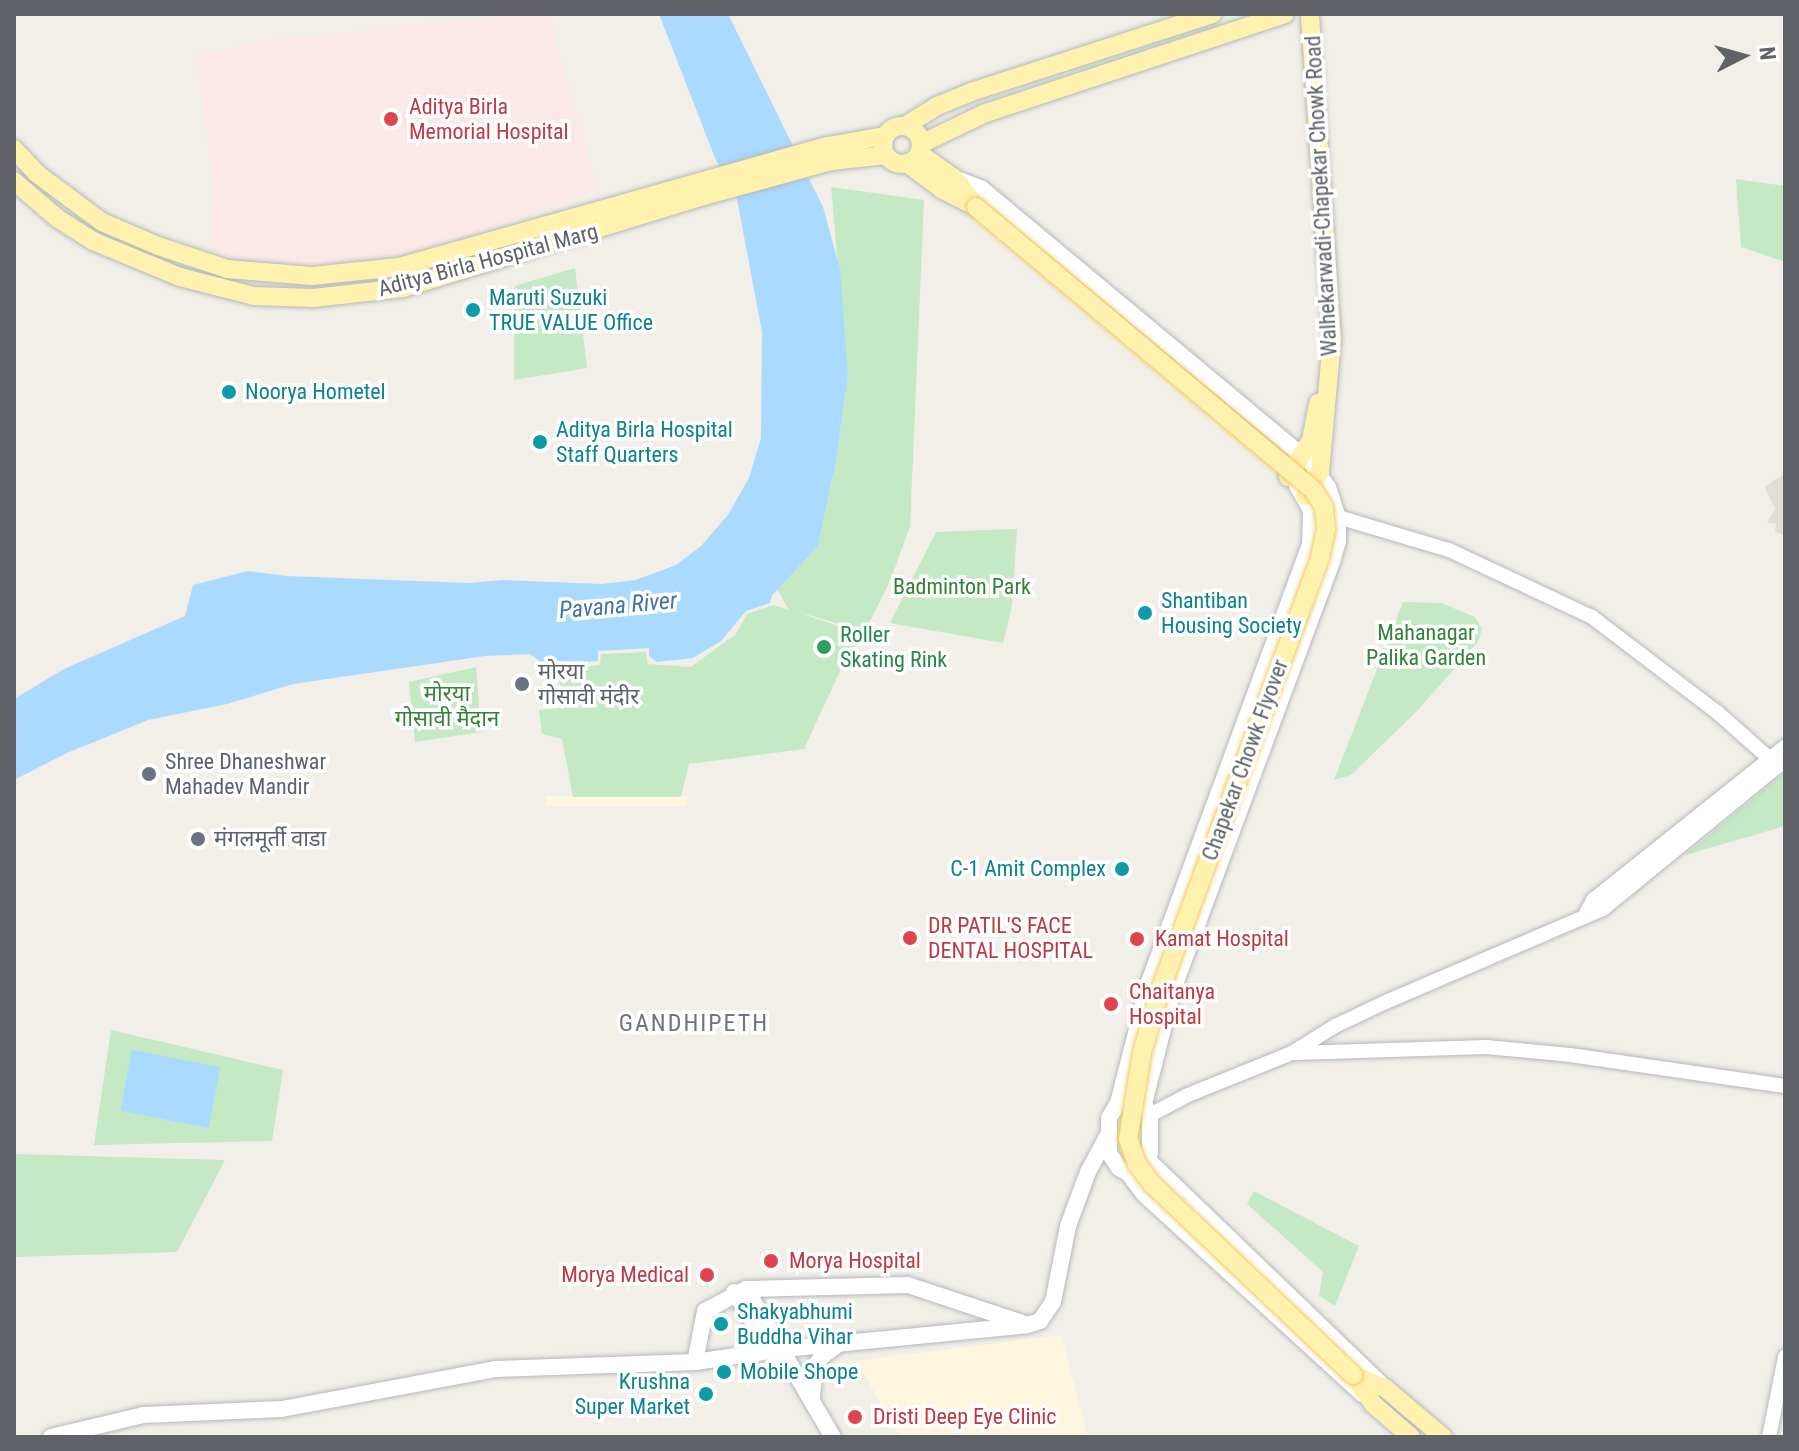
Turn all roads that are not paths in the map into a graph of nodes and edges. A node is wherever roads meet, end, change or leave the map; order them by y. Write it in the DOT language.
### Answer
graph roads {
  1 [pos="1213,14"];
  2 [pos="1285,14"];
  3 [pos="1298,14"];
  4 [pos="1310,14"];
  5 [pos="905,126"];
  6 [pos="885,145"];
  7 [pos="14,149"];
  8 [pos="916,153"];
  9 [pos="14,181"];
  10 [pos="948,187"];
  11 [pos="690,192"];
  12 [pos="1307,448"];
  13 [pos="1320,472"];
  14 [pos="1288,477"];
  15 [pos="1305,496"];
  16 [pos="1338,517"];
  17 [pos="1313,520"];
  18 [pos="1785,747"];
  19 [pos="1778,761"];
  20 [pos="1292,1053"];
  21 [pos="1785,1086"];
  22 [pos="1118,1103"];
  23 [pos="1147,1109"];
  24 [pos="1109,1133"];
  25 [pos="1147,1159"];
  26 [pos="1124,1171"];
  27 [pos="1088,1172"];
  28 [pos="740,1291"];
  29 [pos="1027,1325"];
  30 [pos="836,1346"];
  31 [pos="778,1350"];
  32 [pos="1785,1357"];
  33 [pos="695,1362"];
  34 [pos="1353,1375"];
  35 [pos="1385,1388"];
  36 [pos="808,1404"];
  37 [pos="1373,1404"];
  38 [pos="51,1437"];
  39 [pos="822,1437"];
  40 [pos="833,1437"];
  41 [pos="1411,1437"];
  42 [pos="1443,1437"];
  43 [pos="1769,1437"];
  1 -- 5 [label="main road"];
  2 -- 8 [label="main road"];
  3 -- 12 [label="main road, Walhekarwadi-Chapekar Chowk Road"];
  4 -- 13 [label="main road, Walhekarwadi-Chapekar Chowk Road"];
  5 -- 6 [label="main road"];
  5 -- 8 [label="main road"];
  6 -- 8 [label="main road"];
  6 -- 11 [label="main road"];
  7 -- 11 [label="main road, Aditya Birla Hospital Marg"];
  8 -- 10 [label="main road, Chapekar Chowk Flyover"];
  9 -- 11 [label="main road, Aditya Birla Hospital Marg"];
  10 -- 12 [label="main road"];
  10 -- 14 [label="main road"];
  10 -- 34 [label="main road, Chapekar Chowk Flyover, bridge"];
  12 -- 13 [label="main road"];
  12 -- 14 [label="main road"];
  13 -- 15 [label="main road"];
  13 -- 16 [label="main road"];
  14 -- 15 [label="main road"];
  15 -- 17 [label="main road"];
  16 -- 17 [label="street"];
  16 -- 19 [label="street"];
  16 -- 23 [label="main road"];
  17 -- 22 [label="main road"];
  18 -- 19 [label="street"];
  19 -- 20 [label="street"];
  20 -- 21 [label="street"];
  20 -- 23 [label="street"];
  22 -- 23 [label="main road"];
  22 -- 24 [label="main road"];
  23 -- 25 [label="main road"];
  24 -- 26 [label="main road"];
  24 -- 27 [label="main road"];
  25 -- 26 [label="main road"];
  25 -- 35 [label="main road"];
  26 -- 27 [label="main road"];
  26 -- 37 [label="main road"];
  27 -- 29 [label="main road"];
  28 -- 29 [label="main road"];
  28 -- 31 [label="main road"];
  28 -- 33 [label="main road"];
  29 -- 30 [label="main road"];
  30 -- 31 [label="main road"];
  30 -- 36 [label="main road"];
  31 -- 33 [label="main road"];
  31 -- 36 [label="main road"];
  32 -- 43 [label="street"];
  33 -- 38 [label="main road"];
  34 -- 35 [label="main road, Chapekar Chowk Flyover"];
  34 -- 37 [label="main road, Chapekar Chowk Flyover"];
  35 -- 42 [label="main road, Chapekar Chowk Flyover"];
  36 -- 39 [label="main road"];
  36 -- 40 [label="main road"];
  37 -- 41 [label="main road, Chapekar Chowk Flyover"];
}
